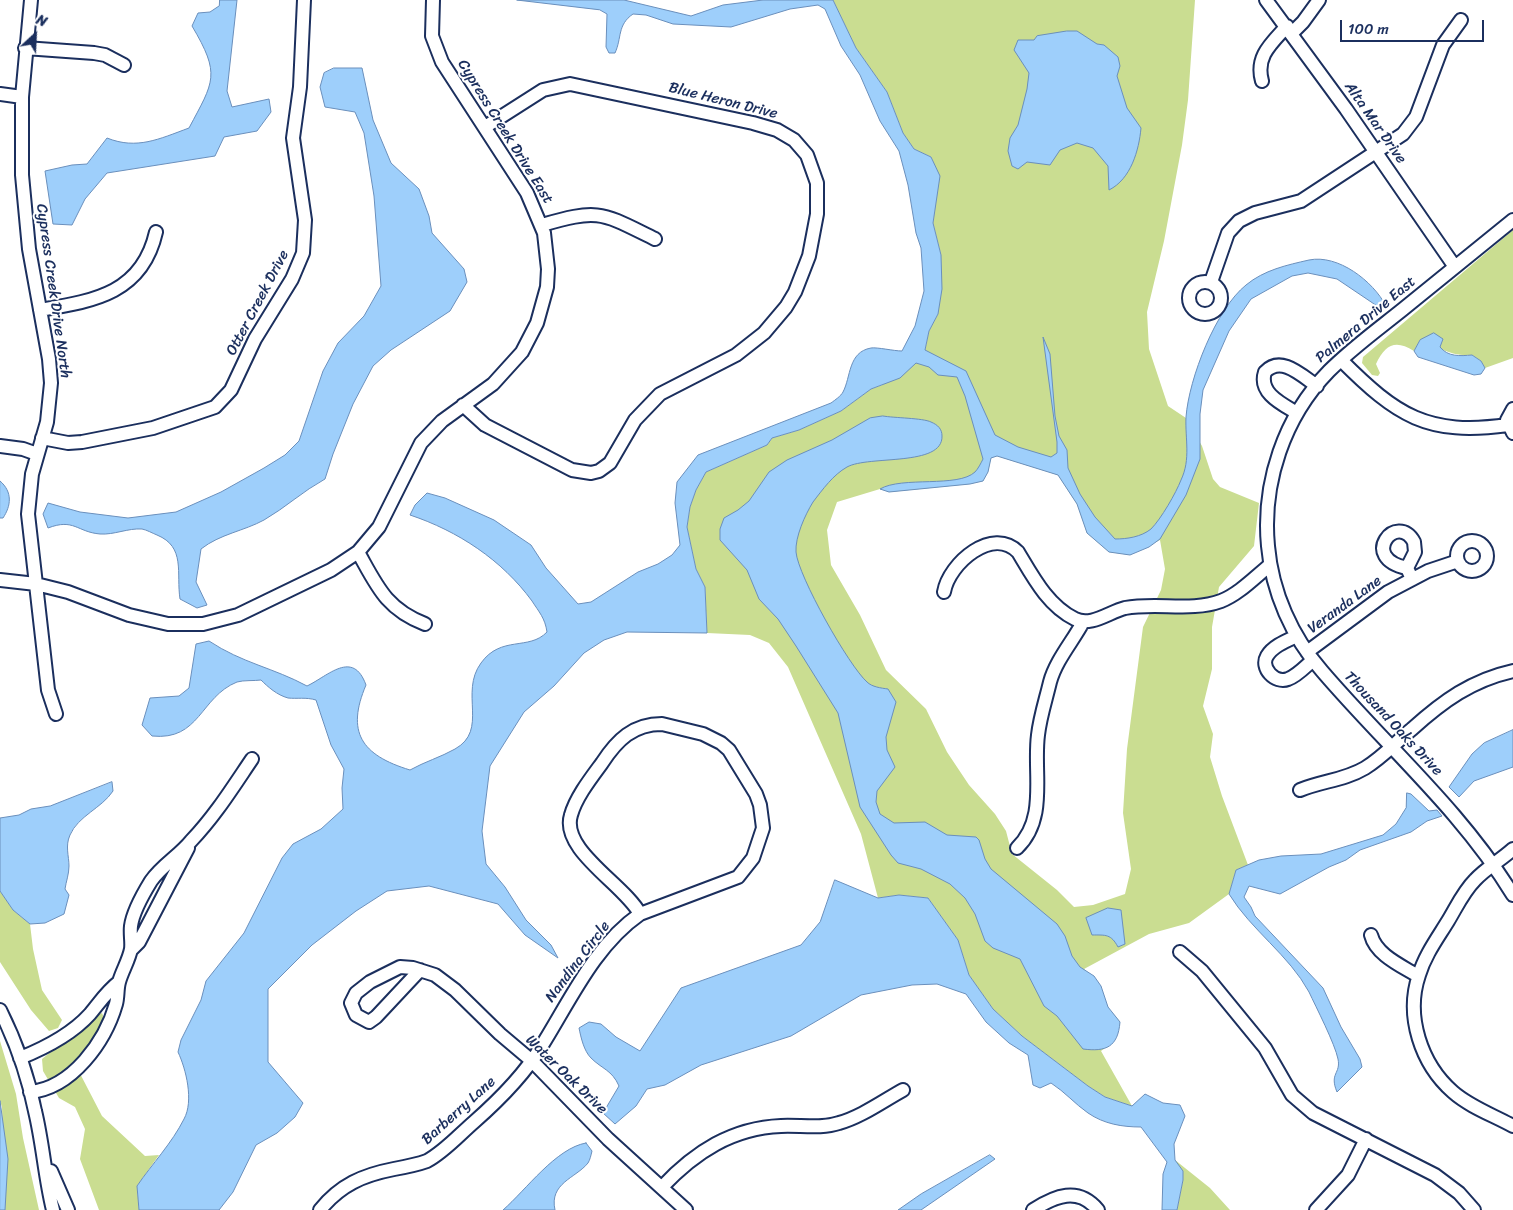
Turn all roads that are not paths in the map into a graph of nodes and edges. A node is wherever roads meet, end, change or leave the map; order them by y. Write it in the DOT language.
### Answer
graph roads {
  1 [pos="31,0"];
  2 [pos="304,0"];
  3 [pos="433,0"];
  4 [pos="1266,0"];
  5 [pos="1319,0"];
  6 [pos="1461,20"];
  7 [pos="1290,30"];
  8 [pos="25,48"];
  9 [pos="124,65"];
  10 [pos="1262,81"];
  11 [pos="0,94"];
  12 [pos="22,97"];
  13 [pos="484,127"];
  14 [pos="1376,153"];
  15 [pos="1513,220"];
  16 [pos="542,225"];
  17 [pos="156,232"];
  18 [pos="655,239"];
  19 [pos="1455,267"];
  20 [pos="1211,282"];
  21 [pos="40,310"];
  22 [pos="1340,360"];
  23 [pos="1316,386"];
  24 [pos="463,405"];
  25 [pos="1513,409"];
  26 [pos="1297,413"];
  27 [pos="1510,429"];
  28 [pos="42,438"];
  29 [pos="0,446"];
  30 [pos="37,454"];
  31 [pos="358,552"];
  32 [pos="1458,561"];
  33 [pos="1270,564"];
  34 [pos="0,580"];
  35 [pos="36,584"];
  36 [pos="944,592"];
  37 [pos="1084,622"];
  38 [pos="425,624"];
  39 [pos="1297,636"];
  40 [pos="1310,656"];
  41 [pos="1513,670"];
  42 [pos="56,714"];
  43 [pos="1394,747"];
  44 [pos="252,758"];
  45 [pos="1300,790"];
  46 [pos="190,843"];
  47 [pos="1017,848"];
  48 [pos="1513,849"];
  49 [pos="1494,865"];
  50 [pos="1513,895"];
  51 [pos="640,914"];
  52 [pos="1371,934"];
  53 [pos="131,950"];
  54 [pos="1180,952"];
  55 [pos="420,970"];
  56 [pos="1418,976"];
  57 [pos="119,982"];
  58 [pos="0,1010"];
  59 [pos="20,1058"];
  60 [pos="532,1061"];
  61 [pos="903,1090"];
  62 [pos="30,1092"];
  63 [pos="1513,1126"];
  64 [pos="1366,1139"];
  65 [pos="43,1151"];
  66 [pos="662,1187"];
  67 [pos="53,1210"];
  68 [pos="68,1210"];
  69 [pos="320,1210"];
  70 [pos="686,1210"];
  71 [pos="1033,1210"];
  72 [pos="1098,1210"];
  73 [pos="1316,1210"];
  74 [pos="1474,1210"];
  1 -- 8 [label="street, Cypress Creek Drive North"];
  2 -- 28 [label="street, Otter Creek Drive"];
  3 -- 13 [label="street, Cypress Creek Drive East"];
  4 -- 7 [label="street, Alta Mar Drive"];
  5 -- 7 [label="street"];
  6 -- 14 [label="street"];
  7 -- 10 [label="street"];
  7 -- 14 [label="street, Alta Mar Drive"];
  8 -- 9 [label="street"];
  8 -- 12 [label="street, Cypress Creek Drive North"];
  11 -- 12 [label="street"];
  12 -- 21 [label="street, Cypress Creek Drive North"];
  13 -- 16 [label="street, Cypress Creek Drive East"];
  13 -- 24 [label="street, Blue Heron Drive"];
  14 -- 19 [label="street, Alta Mar Drive"];
  14 -- 20 [label="street"];
  15 -- 19 [label="street, Palmera Drive East"];
  16 -- 18 [label="street"];
  16 -- 24 [label="street, Cypress Creek Drive East"];
  17 -- 21 [label="street"];
  19 -- 22 [label="street, Palmera Drive East"];
  21 -- 28 [label="street, Cypress Creek Drive North"];
  22 -- 23 [label="street, Palmera Drive East"];
  22 -- 27 [label="street"];
  23 -- 26 [label="street, Palmera Drive East"];
  23 -- 26 [label="street"];
  24 -- 31 [label="street, Cypress Creek Drive East"];
  25 -- 27 [label="street"];
  26 -- 33 [label="street, Palmera Drive East"];
  28 -- 30 [label="street, Cypress Creek Drive North"];
  29 -- 30 [label="street"];
  30 -- 35 [label="street, Cypress Creek Drive North"];
  31 -- 35 [label="street, Cypress Creek Drive East"];
  31 -- 38 [label="street"];
  32 -- 40 [label="street, Veranda Lane"];
  33 -- 37 [label="street"];
  33 -- 39 [label="street, Thousand Oaks Drive"];
  34 -- 35 [label="street, Cypress Creek Drive East"];
  35 -- 42 [label="street, Cypress Creek Drive North"];
  36 -- 37 [label="street"];
  37 -- 47 [label="street"];
  39 -- 40 [label="street, Thousand Oaks Drive"];
  39 -- 40 [label="street, Veranda Lane"];
  40 -- 43 [label="street, Thousand Oaks Drive"];
  41 -- 43 [label="street"];
  43 -- 45 [label="street"];
  43 -- 49 [label="street, Thousand Oaks Drive"];
  44 -- 46 [label="street"];
  46 -- 53 [label="street"];
  46 -- 53 [label="street"];
  48 -- 49 [label="street"];
  49 -- 50 [label="street, Thousand Oaks Drive"];
  49 -- 56 [label="street"];
  51 -- 51 [label="street, Nandina Circle"];
  51 -- 60 [label="street, Nandina Circle"];
  52 -- 56 [label="street"];
  53 -- 57 [label="street"];
  54 -- 64 [label="street"];
  55 -- 55 [label="street, Water Oak Drive"];
  55 -- 60 [label="street, Water Oak Drive"];
  56 -- 63 [label="street"];
  57 -- 59 [label="street"];
  57 -- 62 [label="street"];
  58 -- 59 [label="street"];
  59 -- 62 [label="street"];
  60 -- 66 [label="street, Water Oak Drive"];
  60 -- 69 [label="street, Barberry Lane"];
  61 -- 66 [label="street"];
  62 -- 65 [label="street"];
  64 -- 73 [label="street"];
  64 -- 74 [label="street"];
  65 -- 67 [label="street"];
  65 -- 68 [label="street"];
  66 -- 70 [label="street, Water Oak Drive"];
  71 -- 72 [label="street"];
}
